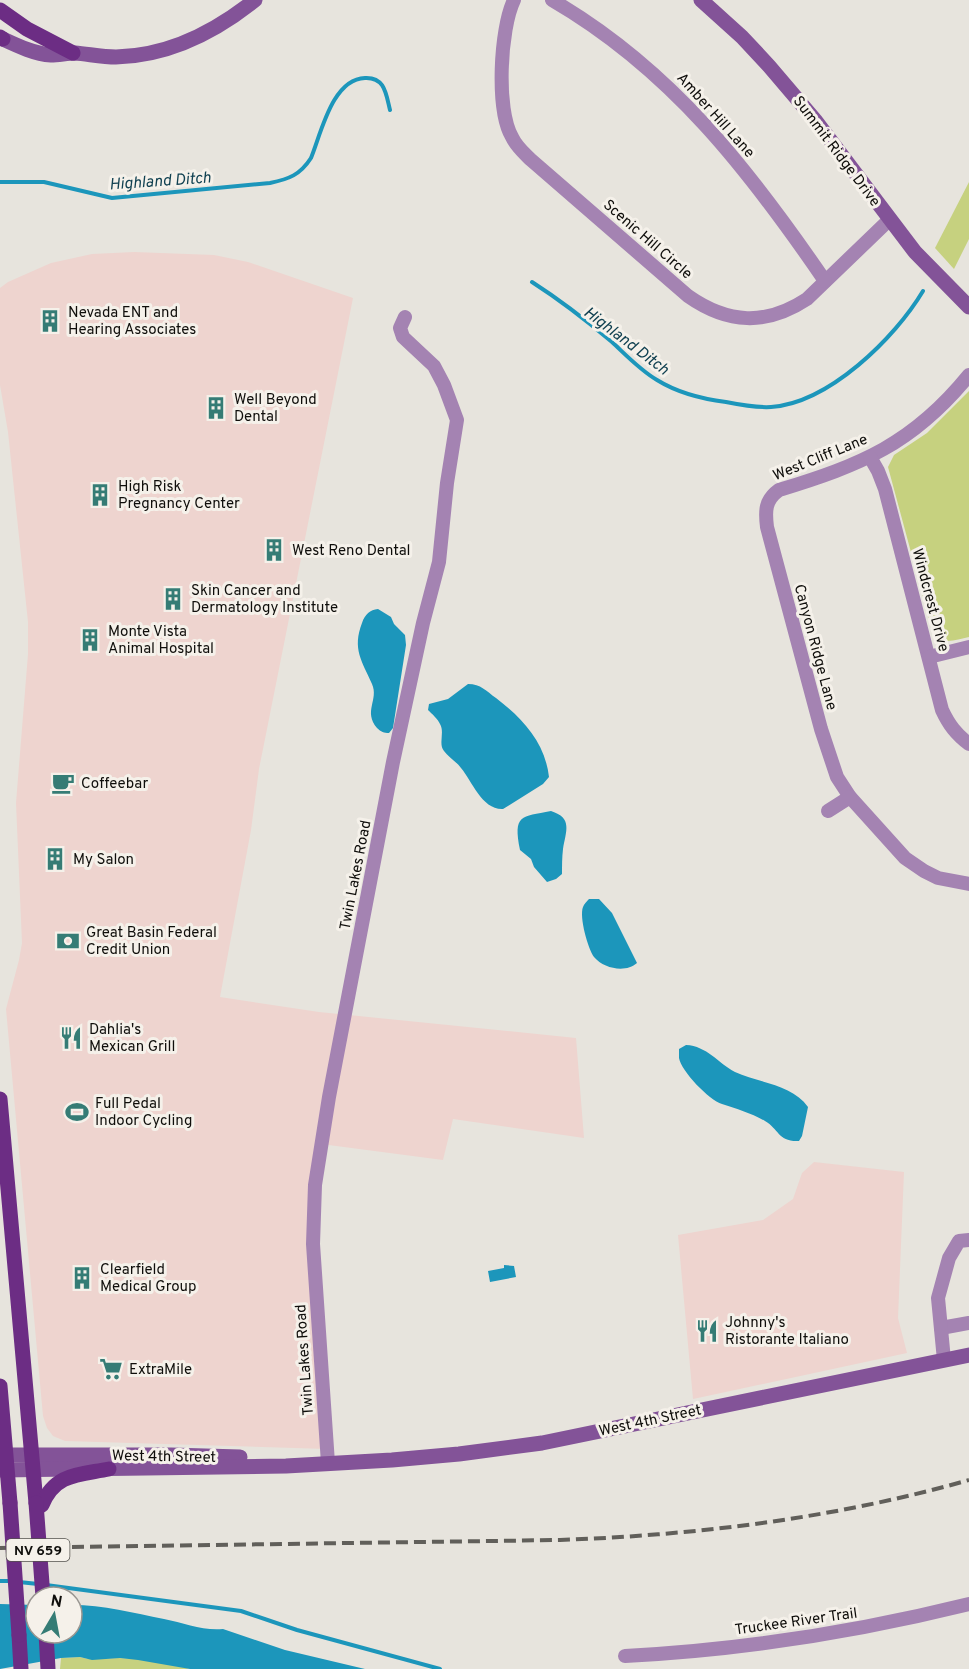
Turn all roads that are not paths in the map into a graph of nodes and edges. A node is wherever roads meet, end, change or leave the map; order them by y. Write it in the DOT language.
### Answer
graph roads {
  1 [pos="255,0"];
  2 [pos="513,0"];
  3 [pos="552,0"];
  4 [pos="701,0"];
  5 [pos="0,10"];
  6 [pos="2,38"];
  7 [pos="73,53"];
  8 [pos="889,220"];
  9 [pos="825,281"];
  10 [pos="969,308"];
  11 [pos="405,317"];
  12 [pos="969,375"];
  13 [pos="870,457"];
  14 [pos="767,502"];
  15 [pos="969,647"];
  16 [pos="929,657"];
  17 [pos="969,744"];
  18 [pos="850,797"];
  19 [pos="828,812"];
  20 [pos="969,884"];
  21 [pos="0,1100"];
  22 [pos="969,1240"];
  23 [pos="969,1323"];
  24 [pos="941,1328"];
  25 [pos="969,1355"];
  26 [pos="944,1360"];
  27 [pos="0,1386"];
  28 [pos="33,1462"];
  29 [pos="4,1463"];
  30 [pos="328,1463"];
  31 [pos="109,1469"];
  32 [pos="39,1504"];
  33 [pos="5,1507"];
  34 [pos="42,1585"];
  35 [pos="969,1604"];
  36 [pos="47,1645"];
  37 [pos="625,1656"];
  38 [pos="21,1669"];
  39 [pos="48,1669"];
  1 -- 7 [label="main road"];
  2 -- 9 [label="street, Scenic Hill Circle"];
  3 -- 9 [label="street, Amber Hill Lane"];
  4 -- 8 [label="main road, Summit Ridge Drive"];
  5 -- 7 [label="main road"];
  6 -- 7 [label="main road"];
  8 -- 9 [label="street, Scenic Hill Circle"];
  8 -- 10 [label="main road, Summit Ridge Drive"];
  11 -- 30 [label="street, Twin Lakes Road"];
  12 -- 13 [label="street, West Cliff Lane"];
  13 -- 14 [label="street, West Cliff Lane"];
  13 -- 16 [label="street, Windcrest Drive"];
  14 -- 18 [label="street, Canyon Ridge Lane"];
  15 -- 16 [label="street"];
  16 -- 17 [label="street, Windcrest Drive"];
  18 -- 19 [label="street"];
  18 -- 20 [label="street, Canyon Ridge Lane"];
  21 -- 28 [label="main road"];
  22 -- 24 [label="street"];
  23 -- 24 [label="street"];
  24 -- 26 [label="street"];
  25 -- 26 [label="main road, West 4th Street"];
  26 -- 30 [label="main road, West 4th Street"];
  27 -- 29 [label="main road, NV 659"];
  28 -- 29 [label="main road, West 4th Street"];
  28 -- 30 [label="main road, West 4th Street"];
  28 -- 31 [label="main road, West 4th Street"];
  28 -- 32 [label="main road"];
  29 -- 33 [label="main road, NV 659"];
  30 -- 31 [label="main road, West 4th Street"];
  31 -- 32 [label="main road"];
  32 -- 34 [label="main road, NV 659, bridge"];
  33 -- 38 [label="main road, NV 659, bridge"];
  35 -- 37 [label="street, Truckee River Trail"];
  36 -- 39 [label="main road"];
}
